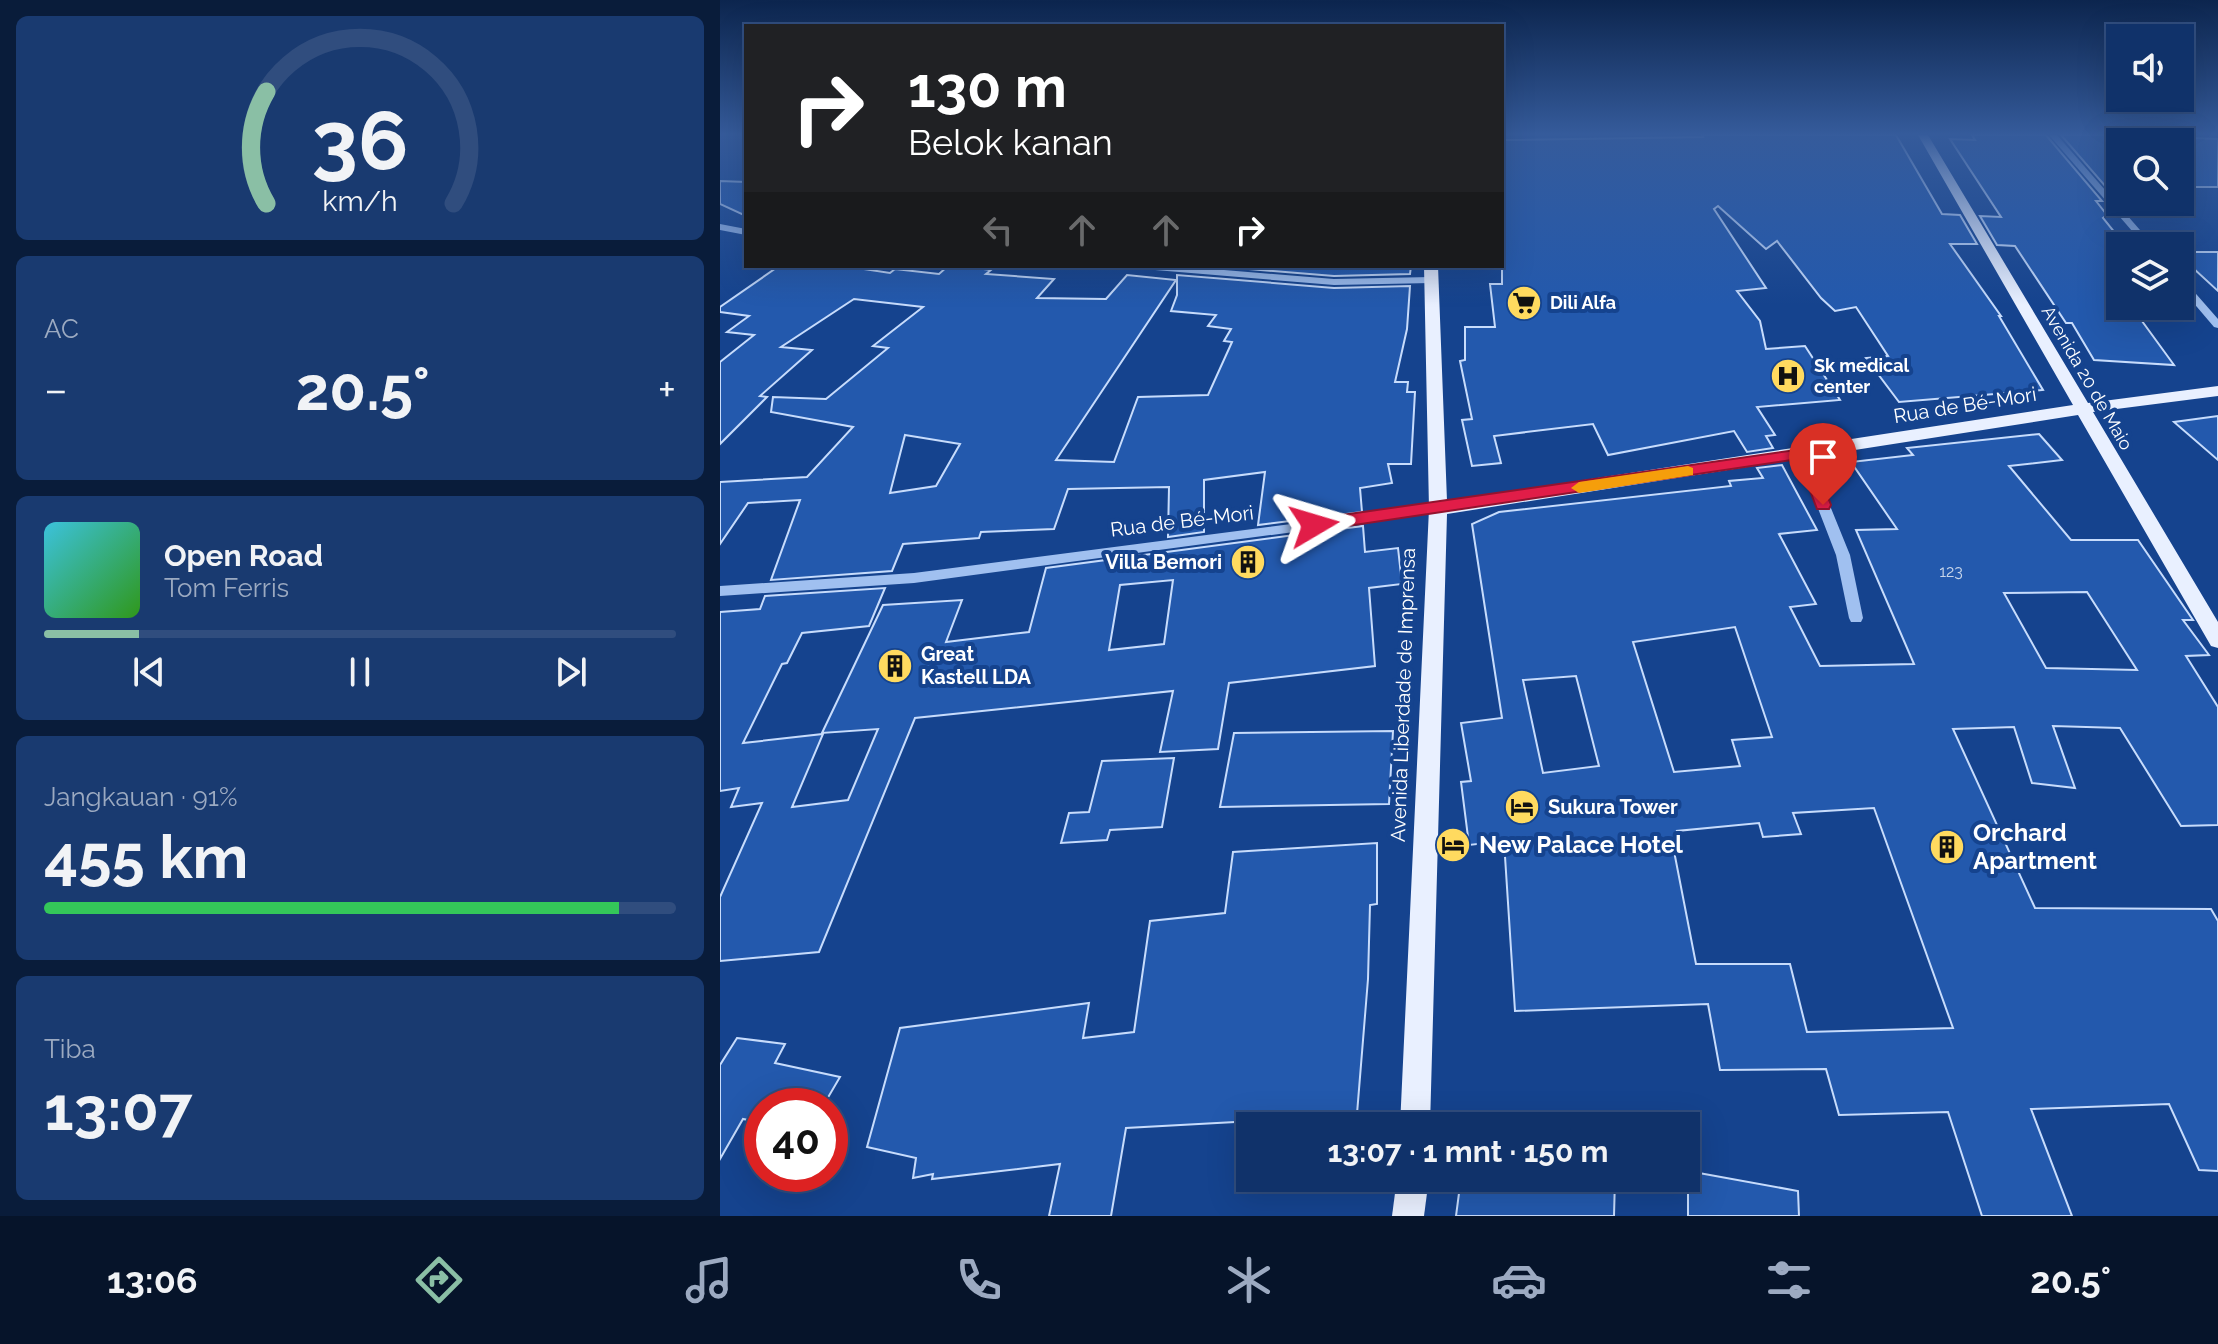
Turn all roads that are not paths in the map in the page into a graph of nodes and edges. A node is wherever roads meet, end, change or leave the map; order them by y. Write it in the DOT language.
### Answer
graph roads {
  1 [pos="1956,192"];
  2 [pos="2103,192"];
  3 [pos="720,227"];
  4 [pos="744,232"];
  5 [pos="2138,232"];
  6 [pos="1167,268"];
  7 [pos="1431,273"];
  8 [pos="2194,297"];
  9 [pos="2218,325"];
  10 [pos="2218,391"];
  11 [pos="2082,409"];
  12 [pos="1803,454"];
  13 [pos="1438,509"];
  14 [pos="720,591"];
  15 [pos="1856,618"];
  16 [pos="2218,640"];
  17 [pos="1416,1112"];
  18 [pos="1411,1192"];
  19 [pos="1408,1216"];
  1 -- 11 [label="main road, Avenida 20 de Maio"];
  2 -- 5 [label="street"];
  3 -- 4 [label="street"];
  6 -- 7 [label="street"];
  7 -- 13 [label="main road, Avenida Liberdade de Imprensa"];
  8 -- 9 [label="street"];
  10 -- 11 [label="main road, Rua de Bé-Mori"];
  11 -- 12 [label="main road, Rua de Bé-Mori"];
  11 -- 16 [label="main road, Avenida 20 de Maio"];
  12 -- 13 [label="main road, Rua de Bé-Mori"];
  12 -- 15 [label="street"];
  13 -- 14 [label="street, Rua de Bé-Mori"];
  13 -- 17 [label="main road, Avenida Liberdade de Imprensa"];
  18 -- 19 [label="main road"];
}
